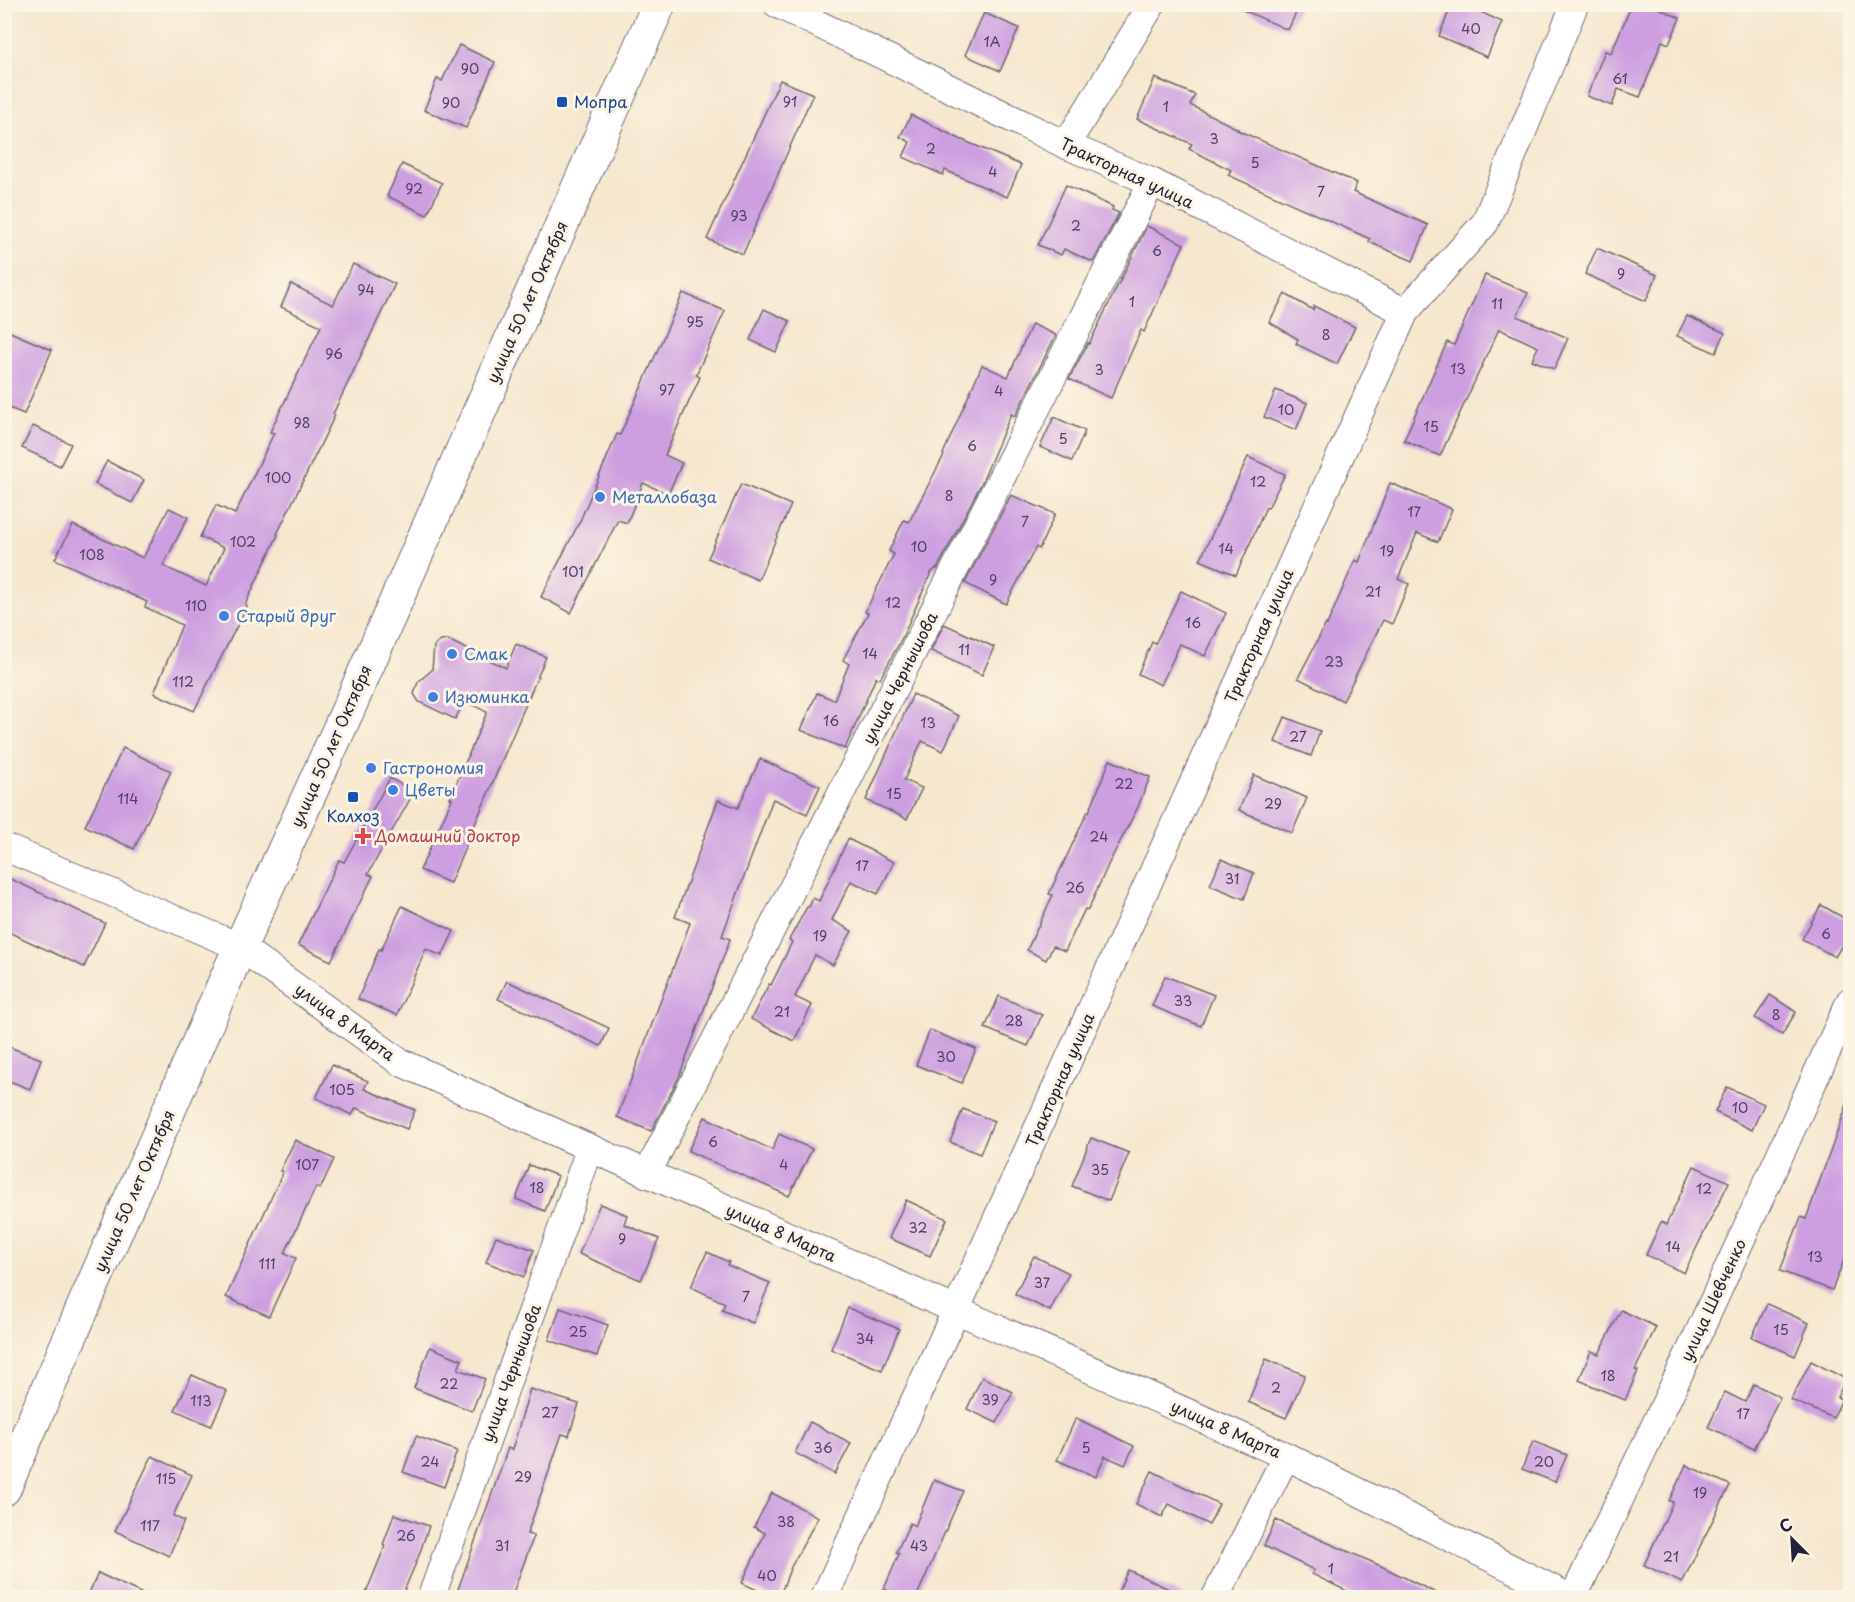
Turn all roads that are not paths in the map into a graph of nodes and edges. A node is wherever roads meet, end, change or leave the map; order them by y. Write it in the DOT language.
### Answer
graph roads {
  1 [pos="659,4"];
  2 [pos="777,4"];
  3 [pos="1152,4"];
  4 [pos="1575,4"];
  5 [pos="1066,145"];
  6 [pos="1152,182"];
  7 [pos="1405,312"];
  8 [pos="4,847"];
  9 [pos="240,947"];
  10 [pos="1851,1001"];
  11 [pos="591,1148"];
  12 [pos="647,1174"];
  13 [pos="956,1310"];
  14 [pos="1286,1456"];
  15 [pos="4,1489"];
  16 [pos="431,1598"];
  17 [pos="824,1598"];
  18 [pos="1215,1598"];
  19 [pos="1572,1598"];
  1 -- 9 [label="main road, улица 50 лет Октября"];
  2 -- 5 [label="street, Тракторная улица"];
  3 -- 5 [label="street"];
  4 -- 7 [label="street"];
  5 -- 6 [label="street, Тракторная улица"];
  6 -- 7 [label="street, Тракторная улица"];
  6 -- 12 [label="street, улица Чернышова"];
  7 -- 13 [label="street, Тракторная улица"];
  8 -- 9 [label="street, улица 8 Марта"];
  9 -- 11 [label="street, улица 8 Марта"];
  9 -- 15 [label="main road, улица 50 лет Октября"];
  10 -- 19 [label="street, улица Шевченко"];
  11 -- 12 [label="street, улица 8 Марта"];
  11 -- 16 [label="street, улица Чернышова"];
  12 -- 13 [label="street, улица 8 Марта"];
  13 -- 14 [label="street, улица 8 Марта"];
  13 -- 17 [label="street, Тракторная улица"];
  14 -- 18 [label="street"];
  14 -- 19 [label="street, улица 8 Марта"];
}
